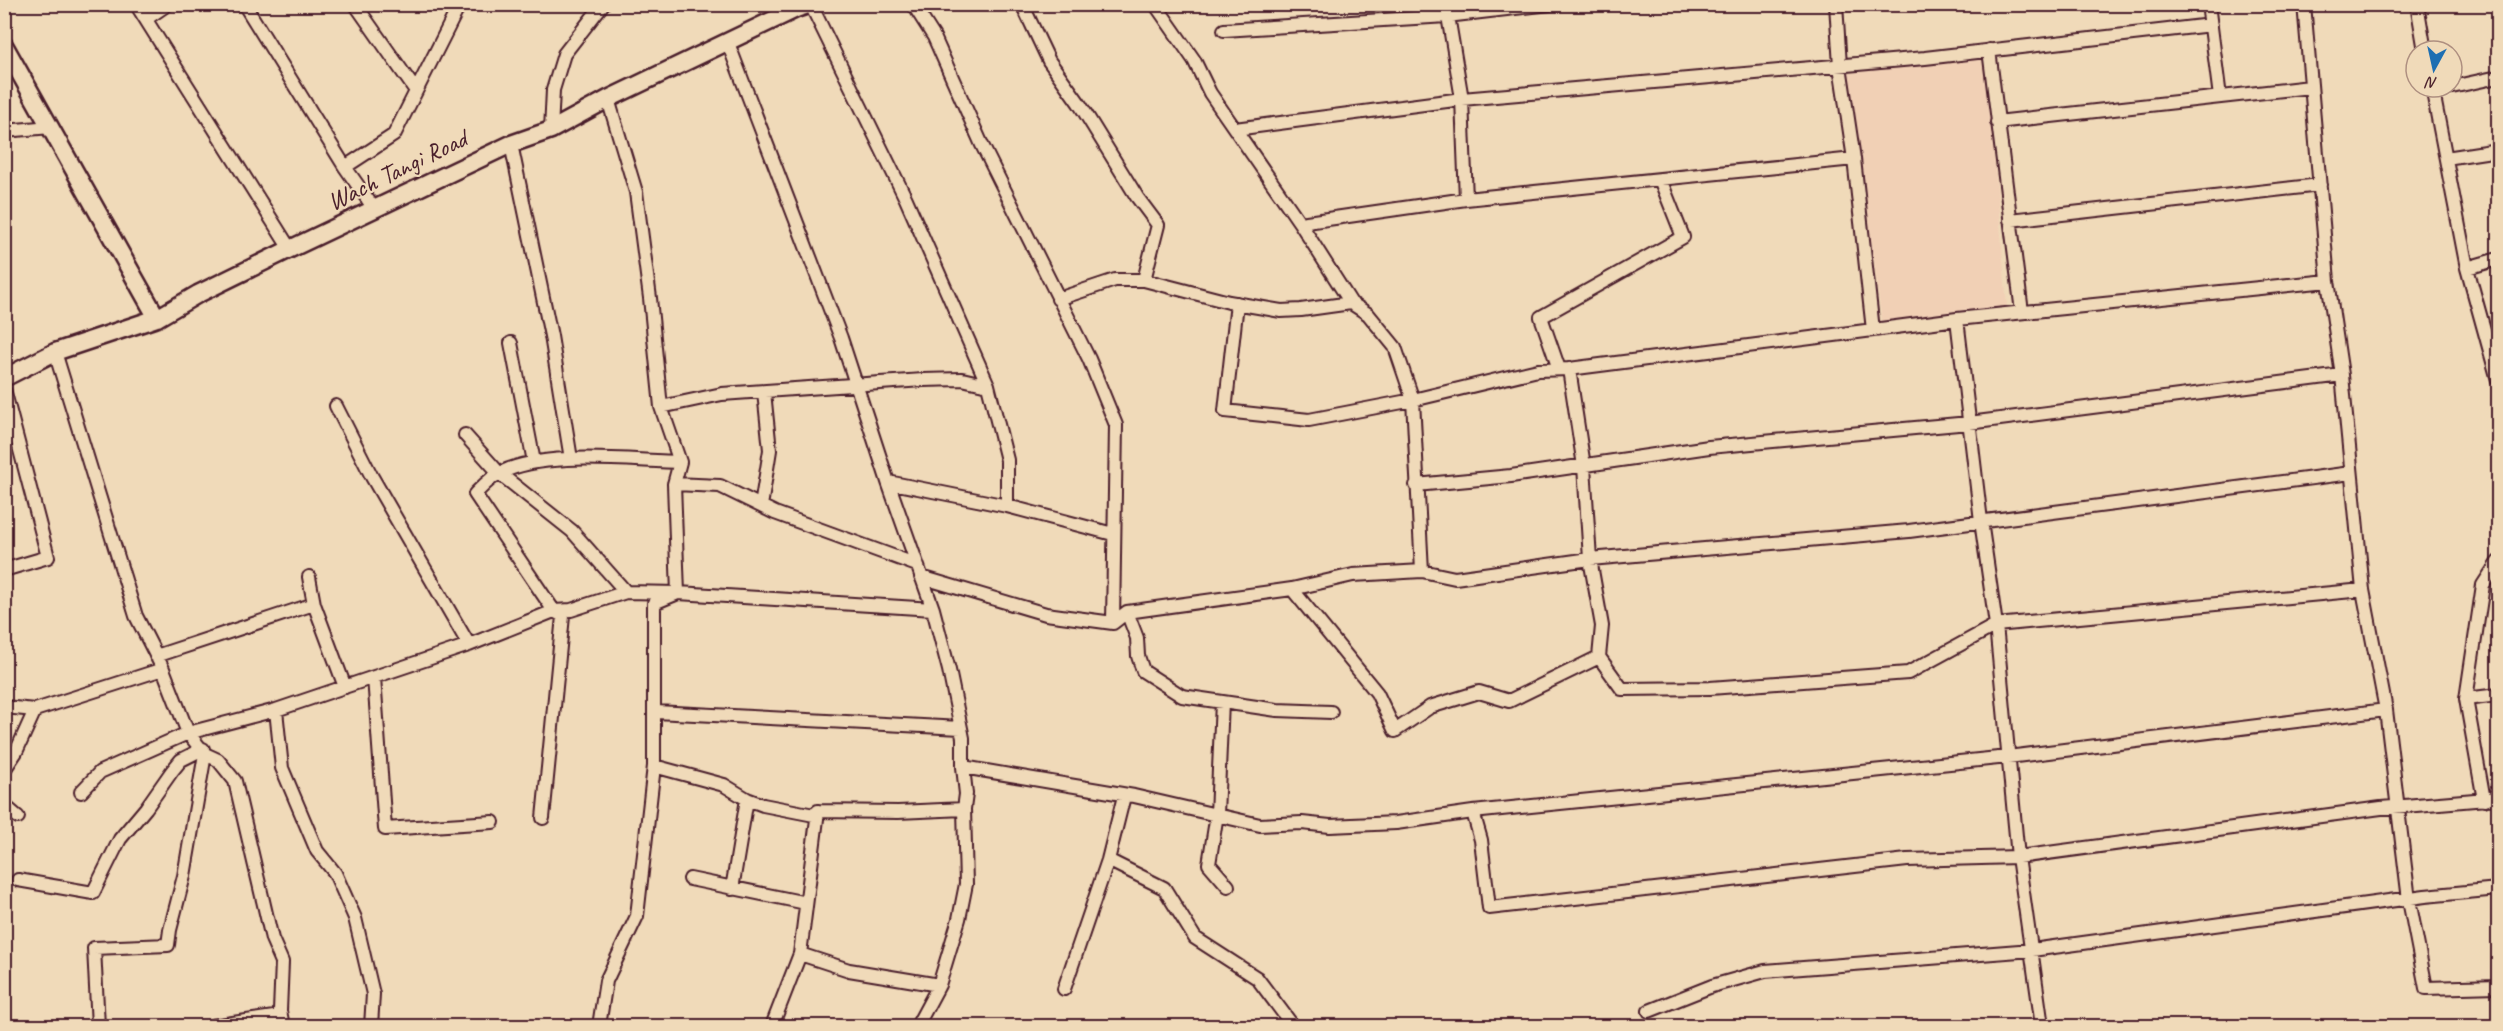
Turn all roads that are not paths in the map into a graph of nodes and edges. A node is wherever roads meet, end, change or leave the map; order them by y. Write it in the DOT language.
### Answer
graph roads {
  1 [pos="136,4"];
  2 [pos="168,4"];
  3 [pos="244,4"];
  4 [pos="460,4"];
  5 [pos="603,4"];
  6 [pos="913,4"];
  7 [pos="1022,4"];
  8 [pos="1155,4"];
  9 [pos="1550,4"];
  10 [pos="1836,4"];
  11 [pos="2208,4"];
  12 [pos="2304,4"];
  13 [pos="2431,4"];
  14 [pos="358,6"];
  15 [pos="803,6"];
  16 [pos="2417,7"];
  17 [pos="1447,10"];
  18 [pos="146,19"];
  19 [pos="2211,25"];
  20 [pos="1224,30"];
  21 [pos="2423,39"];
  22 [pos="728,43"];
  23 [pos="4,45"];
  24 [pos="1989,50"];
  25 [pos="1840,66"];
  26 [pos="2499,77"];
  27 [pos="2464,84"];
  28 [pos="2310,87"];
  29 [pos="416,91"];
  30 [pos="2220,97"];
  31 [pos="608,99"];
  32 [pos="1461,99"];
  33 [pos="2435,99"];
  34 [pos="1997,122"];
  35 [pos="51,128"];
  36 [pos="1235,129"];
  37 [pos="551,130"];
  38 [pos="4,131"];
  39 [pos="511,144"];
  40 [pos="2499,150"];
  41 [pos="2446,158"];
  42 [pos="1854,159"];
  43 [pos="345,167"];
  44 [pos="1660,179"];
  45 [pos="2320,186"];
  46 [pos="1466,199"];
  47 [pos="375,210"];
  48 [pos="2010,220"];
  49 [pos="1300,223"];
  50 [pos="290,249"];
  51 [pos="2499,259"];
  52 [pos="2467,268"];
  53 [pos="1144,280"];
  54 [pos="2328,281"];
  55 [pos="1058,299"];
  56 [pos="1237,303"];
  57 [pos="1351,303"];
  58 [pos="2022,312"];
  59 [pos="158,318"];
  60 [pos="1957,319"];
  61 [pos="1873,330"];
  62 [pos="511,343"];
  63 [pos="55,352"];
  64 [pos="2495,352"];
  65 [pos="1564,369"];
  66 [pos="2342,375"];
  67 [pos="4,378"];
  68 [pos="2499,380"];
  69 [pos="857,385"];
  70 [pos="988,385"];
  71 [pos="4,389"];
  72 [pos="764,392"];
  73 [pos="1413,400"];
  74 [pos="336,406"];
  75 [pos="662,407"];
  76 [pos="1969,423"];
  77 [pos="465,435"];
  78 [pos="572,459"];
  79 [pos="534,462"];
  80 [pos="680,462"];
  81 [pos="1584,466"];
  82 [pos="499,473"];
  83 [pos="2351,473"];
  84 [pos="888,482"];
  85 [pos="674,484"];
  86 [pos="1416,486"];
  87 [pos="761,506"];
  88 [pos="1007,506"];
  89 [pos="1981,520"];
  90 [pos="1113,534"];
  91 [pos="1590,560"];
  92 [pos="2499,561"];
  93 [pos="4,570"];
  94 [pos="919,571"];
  95 [pos="1422,571"];
  96 [pos="309,577"];
  97 [pos="1292,589"];
  98 [pos="2363,590"];
  99 [pos="626,592"];
  100 [pos="678,593"];
  101 [pos="314,604"];
  102 [pos="933,609"];
  103 [pos="554,611"];
  104 [pos="1127,612"];
  105 [pos="1113,622"];
  106 [pos="1996,625"];
  107 [pos="469,645"];
  108 [pos="156,656"];
  109 [pos="1599,657"];
  110 [pos="163,669"];
  111 [pos="374,677"];
  112 [pos="345,687"];
  113 [pos="2499,695"];
  114 [pos="2466,699"];
  115 [pos="1222,702"];
  116 [pos="4,707"];
  117 [pos="35,710"];
  118 [pos="276,710"];
  119 [pos="2386,710"];
  120 [pos="656,712"];
  121 [pos="1331,712"];
  122 [pos="961,728"];
  123 [pos="188,733"];
  124 [pos="204,752"];
  125 [pos="2008,757"];
  126 [pos="654,766"];
  127 [pos="963,767"];
  128 [pos="4,770"];
  129 [pos="81,792"];
  130 [pos="1124,796"];
  131 [pos="2499,798"];
  132 [pos="747,799"];
  133 [pos="2484,801"];
  134 [pos="4,805"];
  135 [pos="2397,807"];
  136 [pos="964,808"];
  137 [pos="818,811"];
  138 [pos="1473,812"];
  139 [pos="1217,814"];
  140 [pos="18,817"];
  141 [pos="543,818"];
  142 [pos="493,822"];
  143 [pos="2018,857"];
  144 [pos="1108,860"];
  145 [pos="690,879"];
  146 [pos="18,880"];
  147 [pos="1228,886"];
  148 [pos="732,889"];
  149 [pos="2499,889"];
  150 [pos="2409,900"];
  151 [pos="806,903"];
  152 [pos="2031,950"];
  153 [pos="800,954"];
  154 [pos="939,985"];
  155 [pos="2499,986"];
  156 [pos="1064,989"];
  157 [pos="1649,1011"];
  158 [pos="282,1021"];
  159 [pos="98,1026"];
  160 [pos="212,1026"];
  161 [pos="371,1026"];
  162 [pos="599,1026"];
  163 [pos="772,1026"];
  164 [pos="917,1026"];
  165 [pos="1293,1026"];
  166 [pos="2042,1026"];
  1 -- 18 [label="street"];
  2 -- 18 [label="street"];
  3 -- 43 [label="street"];
  4 -- 29 [label="street"];
  5 -- 37 [label="street"];
  6 -- 55 [label="street"];
  7 -- 53 [label="street"];
  8 -- 36 [label="street"];
  9 -- 17 [label="street"];
  10 -- 25 [label="street"];
  11 -- 19 [label="street"];
  12 -- 28 [label="street"];
  13 -- 16 [label="street"];
  14 -- 29 [label="street"];
  15 -- 22 [label="main road, Wach Tangi Road"];
  15 -- 70 [label="street"];
  16 -- 21 [label="street"];
  17 -- 20 [label="street"];
  17 -- 32 [label="street"];
  18 -- 50 [label="street"];
  19 -- 24 [label="street"];
  19 -- 30 [label="street"];
  22 -- 31 [label="main road, Wach Tangi Road"];
  22 -- 69 [label="street"];
  23 -- 35 [label="main road"];
  24 -- 25 [label="street"];
  24 -- 34 [label="street"];
  25 -- 32 [label="street"];
  25 -- 42 [label="street"];
  26 -- 27 [label="street"];
  28 -- 30 [label="street"];
  28 -- 45 [label="street"];
  29 -- 43 [label="street"];
  30 -- 34 [label="street"];
  31 -- 37 [label="main road, Wach Tangi Road"];
  31 -- 75 [label="street"];
  32 -- 36 [label="street"];
  32 -- 46 [label="street"];
  33 -- 41 [label="street"];
  34 -- 48 [label="street"];
  35 -- 38 [label="street"];
  35 -- 59 [label="main road"];
  36 -- 49 [label="street"];
  37 -- 39 [label="main road, Wach Tangi Road"];
  39 -- 47 [label="main road, Wach Tangi Road"];
  39 -- 78 [label="street"];
  40 -- 41 [label="street"];
  41 -- 52 [label="street"];
  42 -- 44 [label="street"];
  42 -- 61 [label="street"];
  43 -- 47 [label="street"];
  44 -- 46 [label="street"];
  44 -- 65 [label="street"];
  45 -- 48 [label="street"];
  45 -- 54 [label="street"];
  46 -- 49 [label="street"];
  47 -- 50 [label="main road, Wach Tangi Road"];
  48 -- 58 [label="street"];
  49 -- 57 [label="street"];
  50 -- 59 [label="main road, Wach Tangi Road"];
  51 -- 52 [label="street"];
  52 -- 64 [label="street"];
  53 -- 55 [label="street"];
  53 -- 56 [label="street"];
  54 -- 58 [label="street"];
  54 -- 66 [label="street"];
  55 -- 90 [label="street"];
  56 -- 57 [label="street"];
  56 -- 73 [label="street"];
  57 -- 73 [label="street"];
  58 -- 60 [label="street"];
  59 -- 63 [label="main road, Wach Tangi Road"];
  60 -- 61 [label="street"];
  60 -- 76 [label="street"];
  61 -- 65 [label="street"];
  62 -- 79 [label="street"];
  63 -- 67 [label="main road, Wach Tangi Road"];
  63 -- 108 [label="street"];
  64 -- 68 [label="street"];
  65 -- 73 [label="street"];
  65 -- 81 [label="street"];
  66 -- 76 [label="street"];
  66 -- 83 [label="street"];
  69 -- 70 [label="street"];
  69 -- 72 [label="street"];
  69 -- 84 [label="street"];
  70 -- 88 [label="street"];
  71 -- 93 [label="street"];
  72 -- 75 [label="street"];
  72 -- 87 [label="street"];
  73 -- 86 [label="street"];
  74 -- 107 [label="street"];
  75 -- 80 [label="street"];
  76 -- 81 [label="street"];
  76 -- 89 [label="street"];
  77 -- 82 [label="street"];
  78 -- 79 [label="street"];
  78 -- 80 [label="street"];
  79 -- 82 [label="street"];
  80 -- 85 [label="street"];
  81 -- 86 [label="street"];
  81 -- 91 [label="street"];
  82 -- 99 [label="street"];
  82 -- 103 [label="street"];
  83 -- 89 [label="street"];
  83 -- 98 [label="street"];
  84 -- 88 [label="street"];
  84 -- 94 [label="street"];
  85 -- 87 [label="street"];
  85 -- 100 [label="street"];
  86 -- 95 [label="street"];
  87 -- 94 [label="street"];
  88 -- 90 [label="street"];
  89 -- 91 [label="street"];
  89 -- 106 [label="street"];
  90 -- 105 [label="street"];
  91 -- 95 [label="street"];
  91 -- 109 [label="street"];
  92 -- 114 [label="street"];
  94 -- 102 [label="street"];
  94 -- 105 [label="street"];
  95 -- 97 [label="street"];
  96 -- 101 [label="street"];
  97 -- 104 [label="street"];
  97 -- 109 [label="street"];
  98 -- 106 [label="street"];
  98 -- 119 [label="street"];
  99 -- 100 [label="street"];
  99 -- 103 [label="street"];
  100 -- 102 [label="street"];
  100 -- 120 [label="street"];
  101 -- 108 [label="street"];
  101 -- 112 [label="street"];
  102 -- 122 [label="street"];
  103 -- 107 [label="street"];
  103 -- 141 [label="street"];
  104 -- 105 [label="street"];
  104 -- 115 [label="street"];
  106 -- 109 [label="street"];
  106 -- 125 [label="street"];
  107 -- 111 [label="street"];
  108 -- 110 [label="street"];
  110 -- 117 [label="street"];
  110 -- 123 [label="street"];
  111 -- 112 [label="street"];
  111 -- 142 [label="street"];
  112 -- 118 [label="street"];
  113 -- 114 [label="street"];
  114 -- 133 [label="street"];
  115 -- 121 [label="street"];
  115 -- 139 [label="street"];
  116 -- 117 [label="street"];
  117 -- 128 [label="street"];
  118 -- 123 [label="street"];
  118 -- 161 [label="street"];
  119 -- 125 [label="street"];
  119 -- 135 [label="street"];
  120 -- 122 [label="street"];
  120 -- 126 [label="street"];
  122 -- 127 [label="street"];
  123 -- 124 [label="street"];
  123 -- 129 [label="street"];
  124 -- 146 [label="street"];
  124 -- 158 [label="street"];
  124 -- 159 [label="street"];
  125 -- 138 [label="street"];
  125 -- 143 [label="street"];
  126 -- 132 [label="street"];
  126 -- 162 [label="street"];
  127 -- 130 [label="street"];
  127 -- 136 [label="street"];
  130 -- 139 [label="street"];
  130 -- 144 [label="street"];
  131 -- 133 [label="street"];
  132 -- 137 [label="street"];
  132 -- 148 [label="street"];
  133 -- 135 [label="street"];
  134 -- 140 [label="street"];
  135 -- 143 [label="street"];
  135 -- 150 [label="street"];
  136 -- 137 [label="street"];
  136 -- 154 [label="street"];
  137 -- 151 [label="street"];
  138 -- 139 [label="street"];
  138 -- 143 [label="street"];
  139 -- 147 [label="street"];
  143 -- 152 [label="street"];
  144 -- 156 [label="street"];
  144 -- 165 [label="street"];
  145 -- 148 [label="street"];
  148 -- 151 [label="street"];
  149 -- 150 [label="street"];
  150 -- 152 [label="street"];
  150 -- 155 [label="street"];
  151 -- 153 [label="street"];
  152 -- 157 [label="street"];
  152 -- 166 [label="street"];
  153 -- 154 [label="street"];
  153 -- 163 [label="street"];
  154 -- 164 [label="street"];
  158 -- 160 [label="street"];
}
